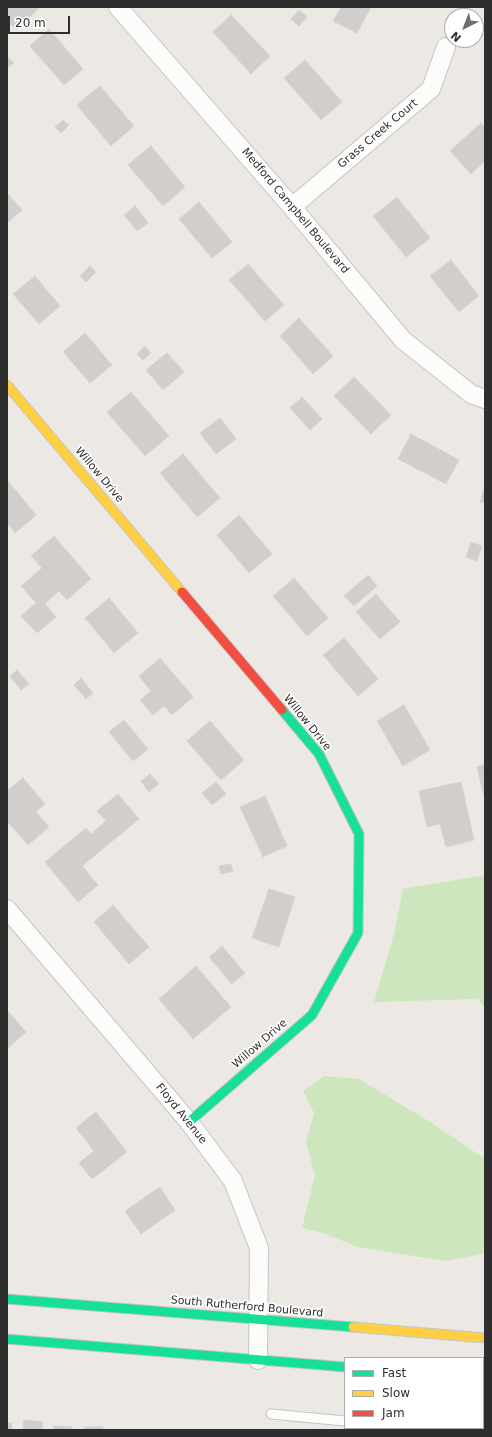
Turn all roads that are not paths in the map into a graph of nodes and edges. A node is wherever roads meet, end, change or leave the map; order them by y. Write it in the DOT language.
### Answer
graph roads {
  1 [pos="118,7"];
  2 [pos="446,48"];
  3 [pos="292,207"];
  4 [pos="7,384"];
  5 [pos="485,398"];
  6 [pos="7,909"];
  7 [pos="189,1122"];
  8 [pos="7,1299"];
  9 [pos="259,1320"];
  10 [pos="485,1338"];
  11 [pos="7,1339"];
  12 [pos="258,1360"];
  13 [pos="344,1367"];
  14 [pos="272,1414"];
  15 [pos="344,1421"];
  16 [pos="436,1429"];
  17 [pos="447,1430"];
  1 -- 3 [label="street, Medford Campbell Boulevard"];
  2 -- 3 [label="street, Grass Creek Court"];
  3 -- 5 [label="street, Medford Campbell Boulevard"];
  4 -- 7 [label="main road, Willow Drive"];
  6 -- 7 [label="street, Floyd Avenue"];
  7 -- 9 [label="street, Floyd Avenue"];
  8 -- 9 [label="main road, South Rutherford Boulevard"];
  9 -- 10 [label="main road, South Rutherford Boulevard"];
  9 -- 12 [label="street, Floyd Avenue"];
  11 -- 12 [label="main road"];
  12 -- 13 [label="main road"];
  14 -- 15 [label="lane"];
  16 -- 17 [label="lane"];
}
